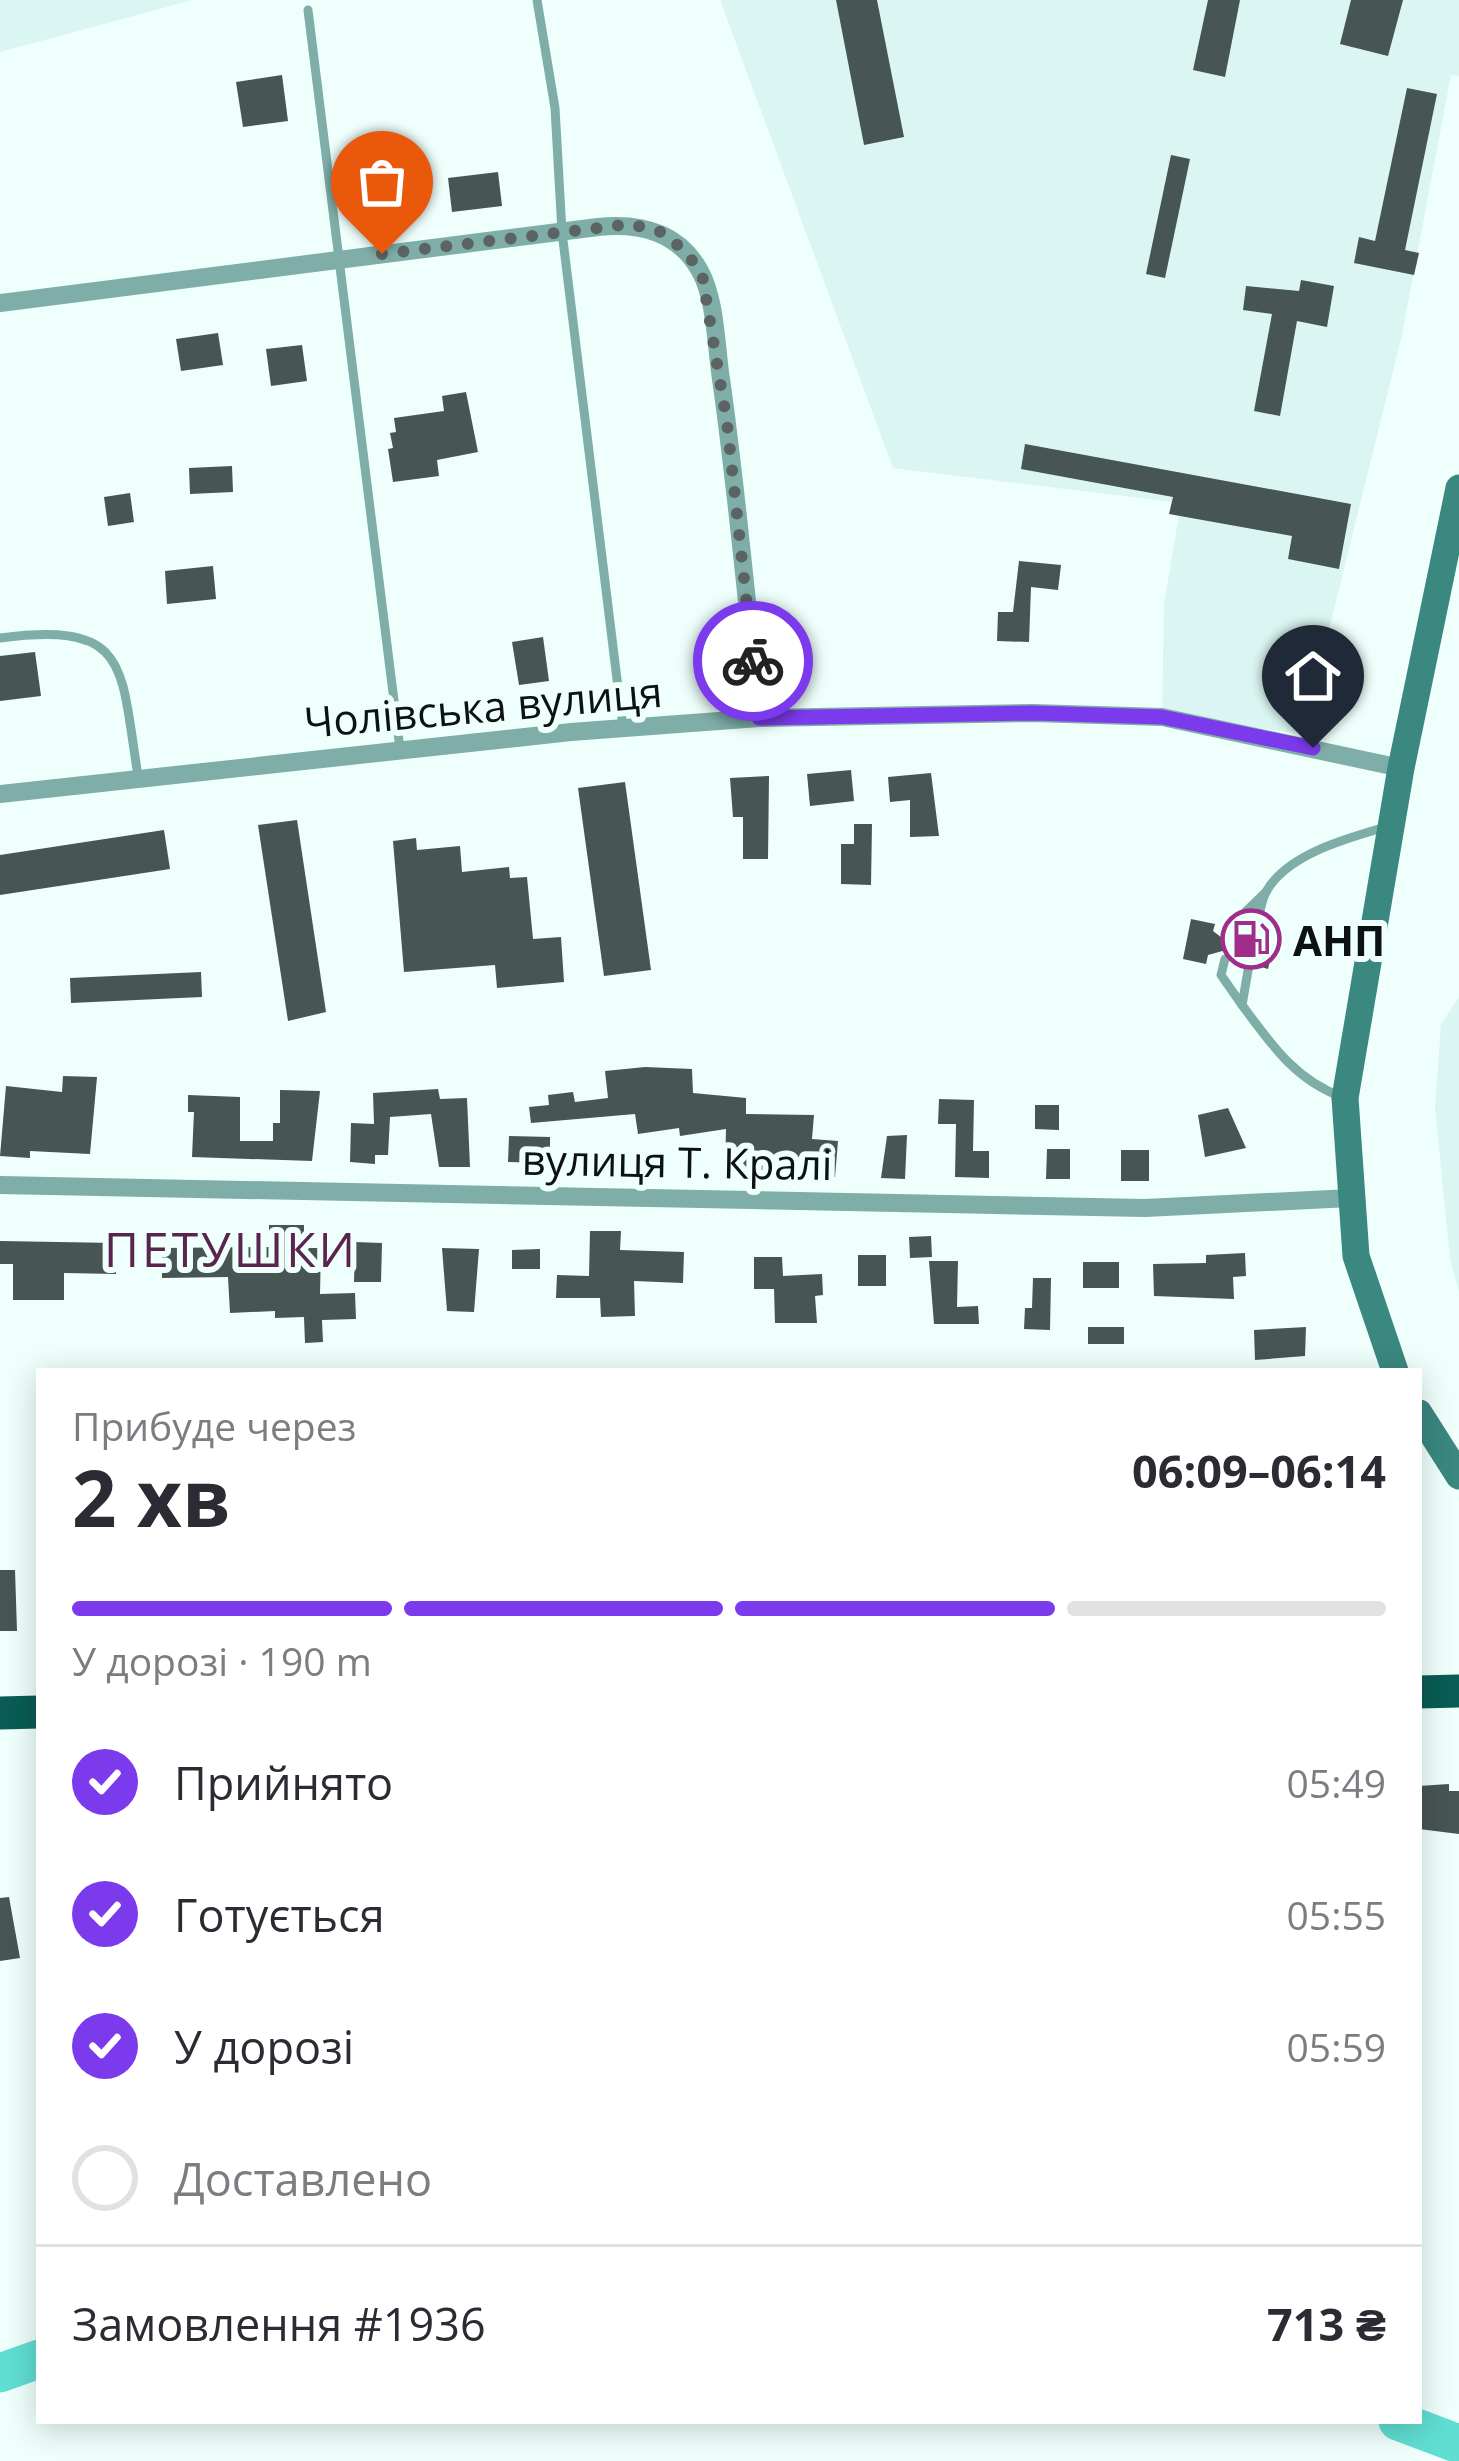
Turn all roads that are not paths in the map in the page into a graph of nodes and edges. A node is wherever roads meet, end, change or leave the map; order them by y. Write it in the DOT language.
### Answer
graph roads {
  1 [pos="537,0"];
  2 [pos="308,10"];
  3 [pos="562,232"];
  4 [pos="337,260"];
  5 [pos="0,303"];
  6 [pos="1459,488"];
  7 [pos="0,638"];
  8 [pos="759,718"];
  9 [pos="622,728"];
  10 [pos="400,749"];
  11 [pos="1401,768"];
  12 [pos="138,776"];
  13 [pos="0,794"];
  14 [pos="1391,826"];
  15 [pos="1266,892"];
  16 [pos="1231,935"];
  17 [pos="1255,940"];
  18 [pos="1225,959"];
  19 [pos="1249,964"];
  20 [pos="1242,1005"];
  21 [pos="1345,1097"];
  22 [pos="0,1185"];
  23 [pos="1351,1198"];
  24 [pos="1394,1368"];
  25 [pos="1422,1418"];
  26 [pos="1459,1476"];
  27 [pos="1459,1691"];
  28 [pos="1422,1692"];
  29 [pos="36,1712"];
  30 [pos="0,1713"];
  1 -- 3 [label="lane"];
  2 -- 4 [label="lane"];
  3 -- 4 [label="street"];
  3 -- 8 [label="street"];
  3 -- 9 [label="lane"];
  4 -- 5 [label="street"];
  4 -- 10 [label="lane"];
  6 -- 11 [label="main road"];
  7 -- 12 [label="lane"];
  8 -- 9 [label="street, Чолівська вулиця"];
  8 -- 11 [label="street, Чолівська вулиця"];
  9 -- 10 [label="street, Чолівська вулиця"];
  10 -- 12 [label="street, Чолівська вулиця"];
  11 -- 14 [label="main road"];
  12 -- 13 [label="street, Чолівська вулиця"];
  14 -- 15 [label="lane"];
  14 -- 21 [label="main road"];
  15 -- 16 [label="lane"];
  15 -- 17 [label="lane"];
  18 -- 20 [label="lane"];
  19 -- 20 [label="lane"];
  20 -- 21 [label="lane"];
  21 -- 23 [label="main road"];
  22 -- 23 [label="street, вулиця Т. Кралі"];
  23 -- 24 [label="main road"];
  25 -- 26 [label="main road"];
  27 -- 28 [label="highway"];
  29 -- 30 [label="highway"];
}
